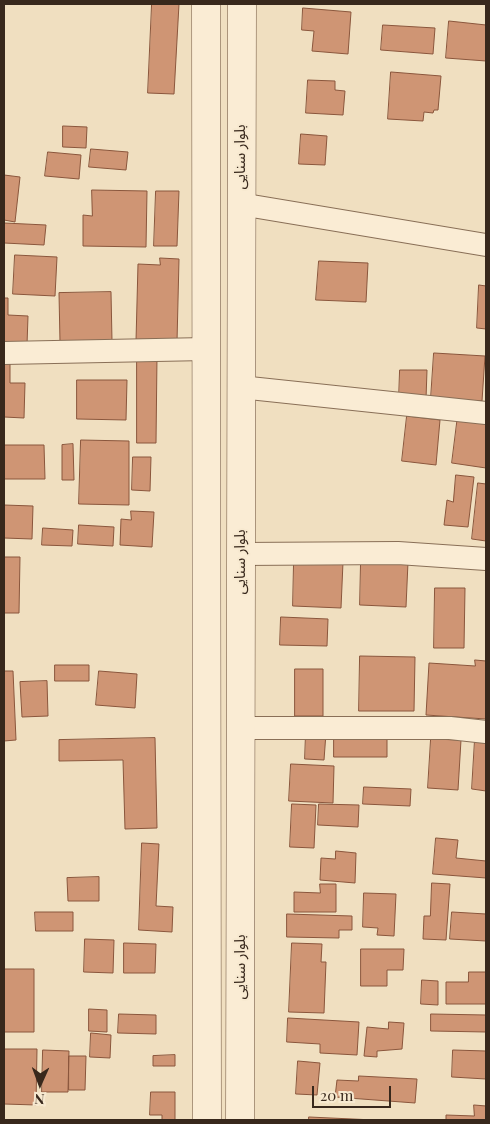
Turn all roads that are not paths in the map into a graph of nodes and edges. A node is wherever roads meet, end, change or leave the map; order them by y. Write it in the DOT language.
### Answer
graph roads {
  1 [pos="206,4"];
  2 [pos="242,4"];
  3 [pos="240,204"];
  4 [pos="486,245"];
  5 [pos="206,349"];
  6 [pos="4,352"];
  7 [pos="240,386"];
  8 [pos="486,412"];
  9 [pos="240,554"];
  10 [pos="486,559"];
  11 [pos="241,728"];
  12 [pos="486,732"];
  13 [pos="207,1120"];
  14 [pos="240,1120"];
  1 -- 5 [label="main road"];
  2 -- 3 [label="main road, بلوار سنایی"];
  3 -- 4 [label="street"];
  3 -- 7 [label="main road, بلوار سنایی"];
  5 -- 6 [label="street"];
  5 -- 13 [label="main road"];
  7 -- 8 [label="street"];
  7 -- 9 [label="main road, بلوار سنایی"];
  9 -- 10 [label="street"];
  9 -- 11 [label="main road, بلوار سنایی"];
  11 -- 12 [label="street"];
  11 -- 14 [label="main road, بلوار سنایی"];
}
